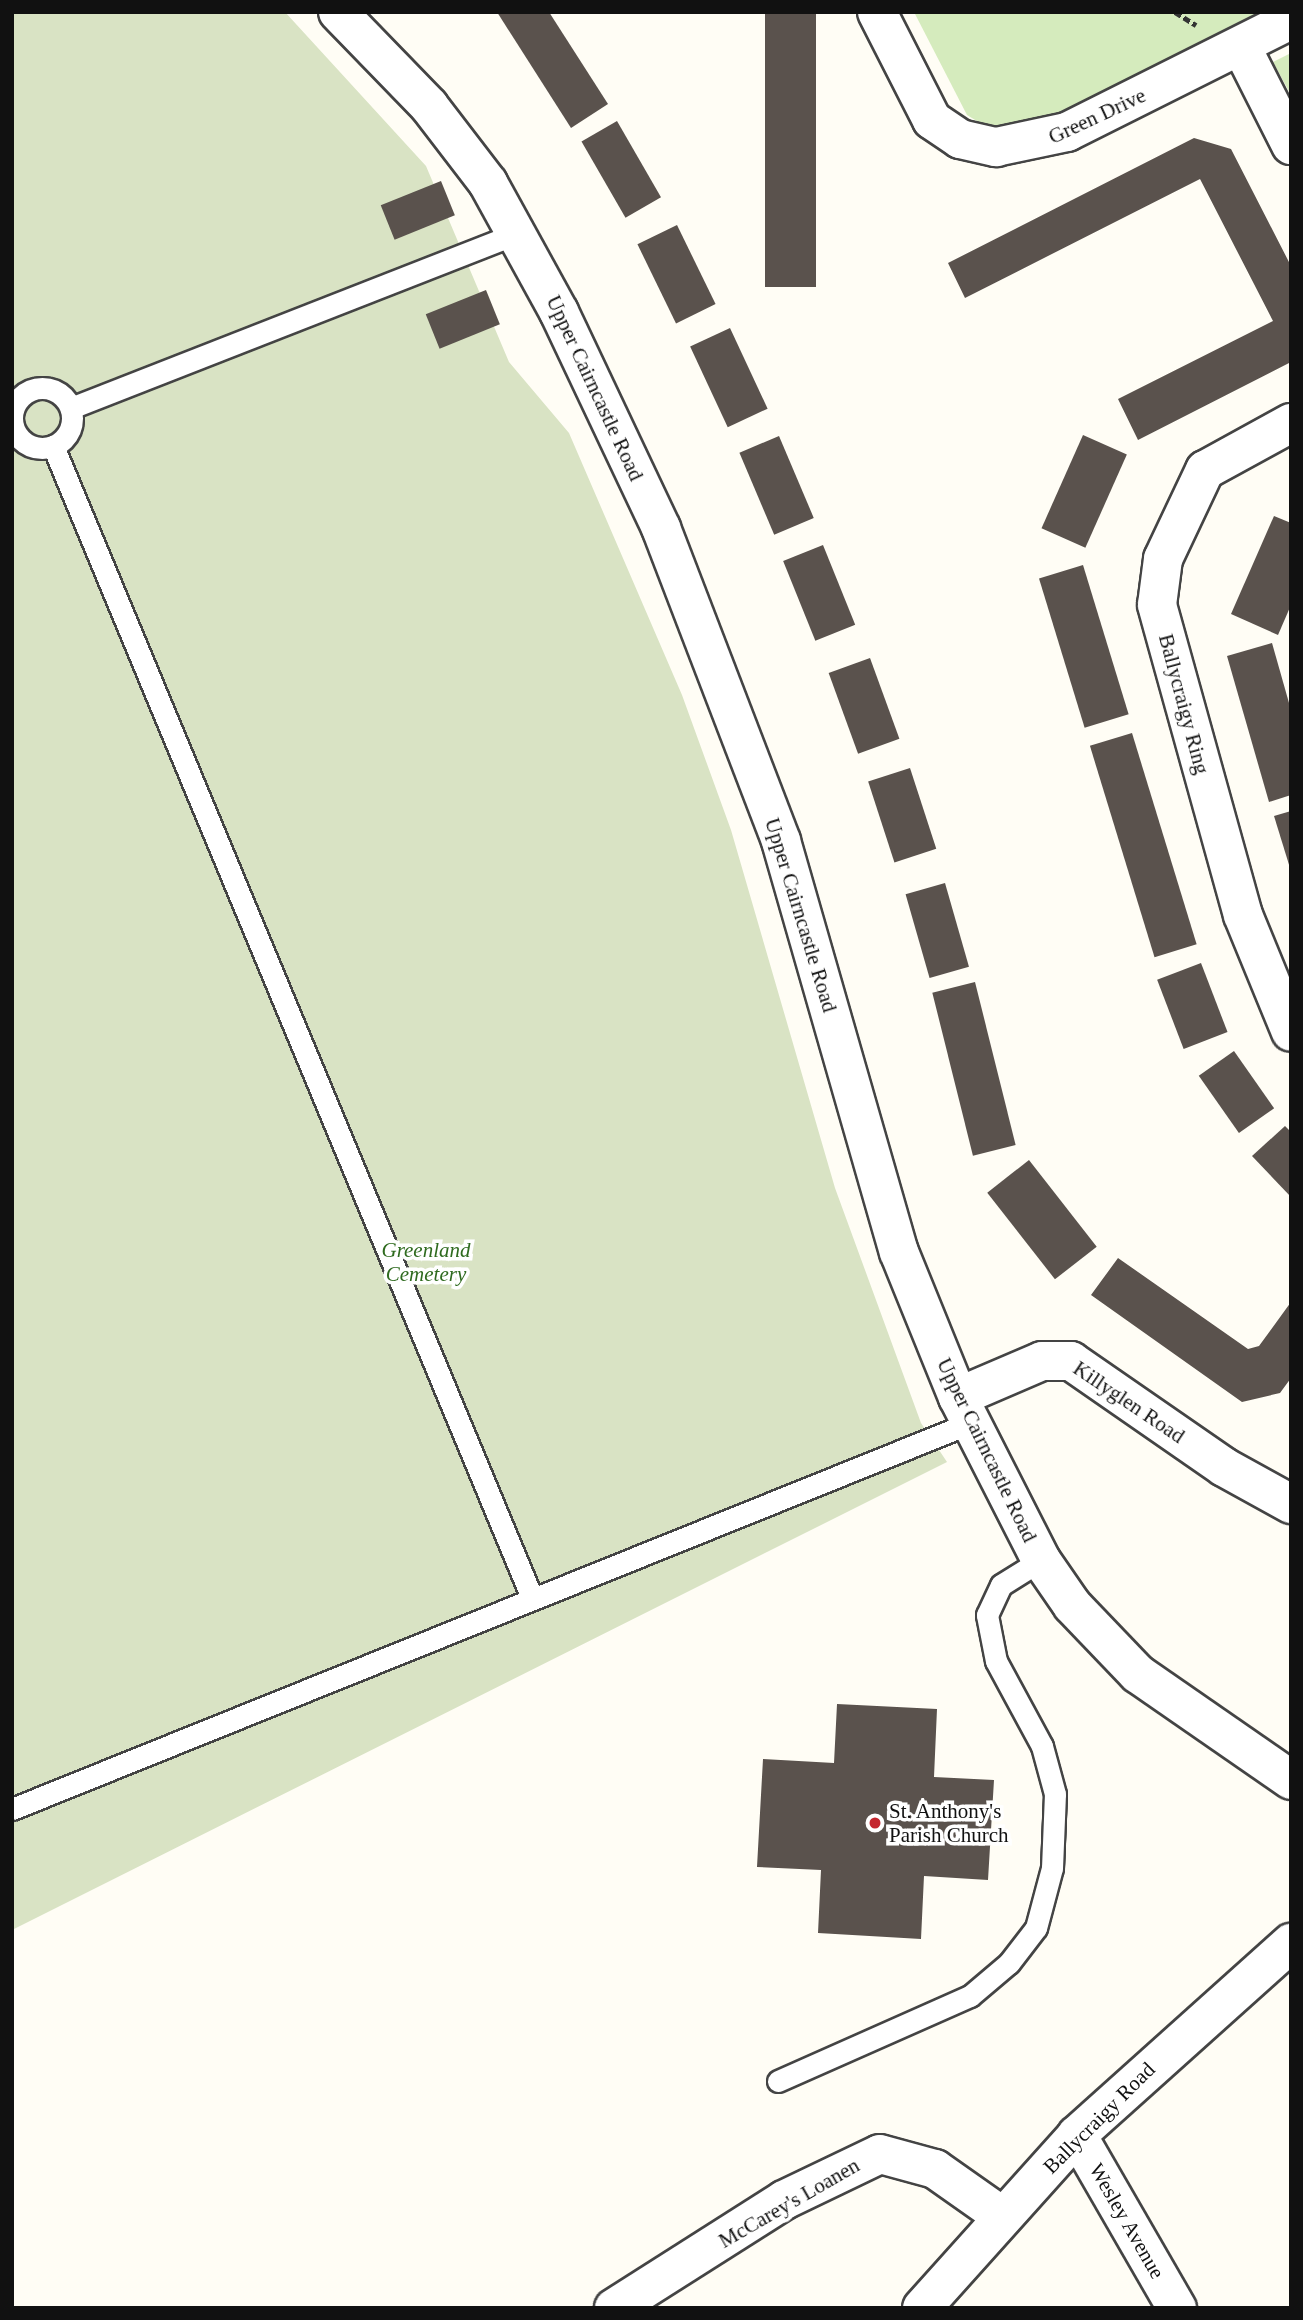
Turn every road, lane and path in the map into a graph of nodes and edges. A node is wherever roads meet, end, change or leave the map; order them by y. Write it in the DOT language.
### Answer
graph roads {
  1 [pos="338,12"];
  2 [pos="877,12"];
  3 [pos="1291,20"];
  4 [pos="1241,46"];
  5 [pos="1291,145"];
  6 [pos="519,232"];
  7 [pos="71,408"];
  8 [pos="1291,423"];
  9 [pos="14,433"];
  10 [pos="53,446"];
  11 [pos="1291,1032"];
  12 [pos="964,1410"];
  13 [pos="1291,1504"];
  14 [pos="1041,1560"];
  15 [pos="532,1598"];
  16 [pos="1291,1780"];
  17 [pos="12,1809"];
  18 [pos="1291,1943"];
  19 [pos="778,2081"];
  20 [pos="1077,2135"];
  21 [pos="1003,2217"];
  22 [pos="614,2308"];
  23 [pos="922,2308"];
  24 [pos="1177,2308"];
  1 -- 6 [label="street, Upper Cairncastle Road"];
  2 -- 4 [label="street, Green Drive"];
  3 -- 4 [label="street, Green Drive"];
  4 -- 5 [label="street"];
  6 -- 7 [label="lane"];
  6 -- 12 [label="street, Upper Cairncastle Road"];
  7 -- 9 [label="lane"];
  7 -- 10 [label="lane"];
  8 -- 11 [label="street, Ballycraigy Ring"];
  9 -- 10 [label="lane"];
  10 -- 15 [label="lane"];
  12 -- 13 [label="street, Killyglen Road"];
  12 -- 14 [label="street, Upper Cairncastle Road"];
  12 -- 15 [label="lane"];
  14 -- 16 [label="street, Upper Cairncastle Road"];
  14 -- 19 [label="lane"];
  15 -- 17 [label="lane"];
  18 -- 20 [label="street, Ballycraigy Road"];
  20 -- 21 [label="street, Ballycraigy Road"];
  20 -- 24 [label="street, Wesley Avenue"];
  21 -- 22 [label="street, McCarey's Loanen"];
  21 -- 23 [label="street, Ballycraigy Road"];
}
